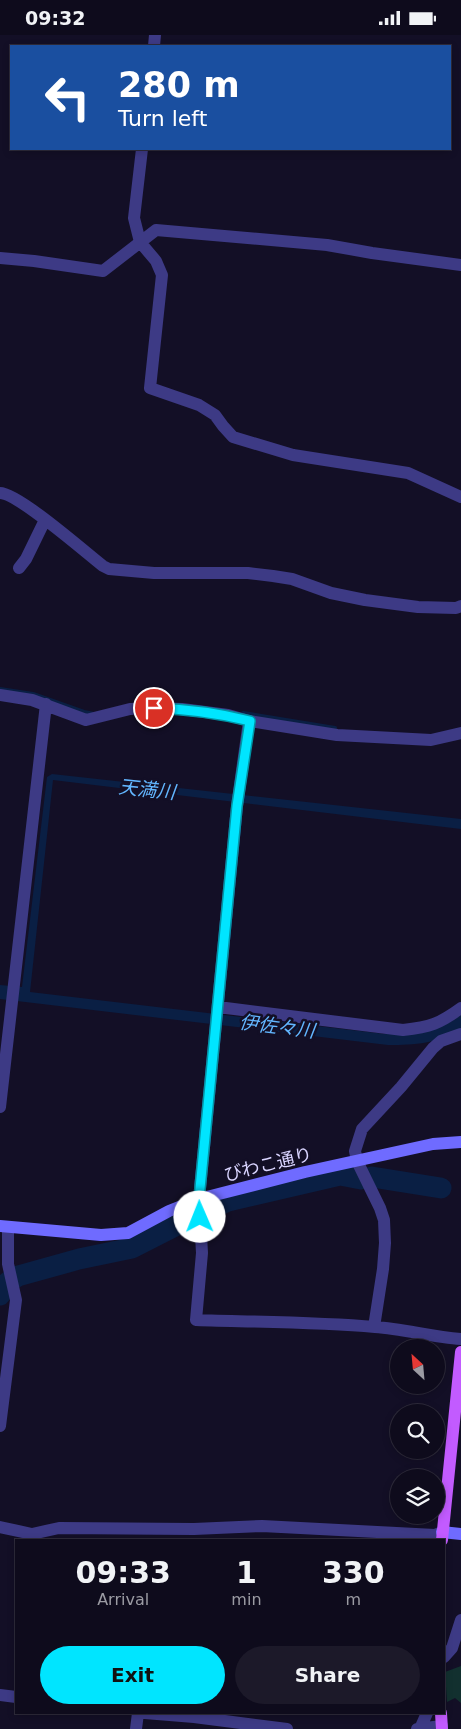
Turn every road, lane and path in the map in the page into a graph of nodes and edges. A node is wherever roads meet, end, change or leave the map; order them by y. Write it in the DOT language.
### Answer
graph roads {
  1 [pos="142,150"];
  2 [pos="140,242"];
  3 [pos="0,258"];
  4 [pos="461,265"];
  5 [pos="0,493"];
  6 [pos="461,497"];
  7 [pos="45,520"];
  8 [pos="19,568"];
  9 [pos="461,606"];
  10 [pos="0,695"];
  11 [pos="46,705"];
  12 [pos="250,721"];
  13 [pos="461,733"];
  14 [pos="218,1008"];
  15 [pos="461,1008"];
  16 [pos="446,1021"];
  17 [pos="456,1035"];
  18 [pos="0,1107"];
  19 [pos="461,1142"];
  20 [pos="357,1161"];
  21 [pos="199,1199"];
  22 [pos="4,1227"];
  23 [pos="8,1264"];
  24 [pos="0,1279"];
  25 [pos="374,1327"];
  26 [pos="461,1339"];
  27 [pos="461,1352"];
  28 [pos="0,1426"];
  29 [pos="0,1527"];
  30 [pos="461,1534"];
  31 [pos="442,1536"];
  32 [pos="461,1620"];
  33 [pos="445,1656"];
  34 [pos="0,1695"];
  35 [pos="15,1697"];
  36 [pos="138,1714"];
  37 [pos="157,1714"];
  38 [pos="426,1714"];
  39 [pos="441,1714"];
  40 [pos="442,1727"];
  41 [pos="136,1729"];
  42 [pos="287,1729"];
  43 [pos="419,1729"];
  1 -- 2 [label="street"];
  2 -- 3 [label="street"];
  2 -- 4 [label="street"];
  2 -- 6 [label="street"];
  5 -- 7 [label="street"];
  7 -- 8 [label="street"];
  7 -- 9 [label="street"];
  10 -- 11 [label="street"];
  11 -- 12 [label="street"];
  11 -- 18 [label="street"];
  12 -- 13 [label="street"];
  12 -- 14 [label="street"];
  14 -- 16 [label="street"];
  14 -- 21 [label="street"];
  15 -- 16 [label="street"];
  16 -- 17 [label="street"];
  17 -- 20 [label="street"];
  19 -- 20 [label="street, びわこ通り"];
  20 -- 21 [label="street, びわこ通り"];
  20 -- 25 [label="street"];
  21 -- 22 [label="street, びわこ通り"];
  21 -- 25 [label="street"];
  22 -- 23 [label="street"];
  23 -- 24 [label="street"];
  23 -- 28 [label="street"];
  25 -- 26 [label="street"];
  27 -- 31 [label="main road"];
  29 -- 31 [label="street"];
  30 -- 31 [label="street"];
  32 -- 33 [label="street"];
  34 -- 35 [label="street"];
  36 -- 41 [label="street"];
  37 -- 42 [label="street"];
  38 -- 43 [label="street"];
  39 -- 40 [label="main road"];
  40 -- 43 [label="street"];
}
